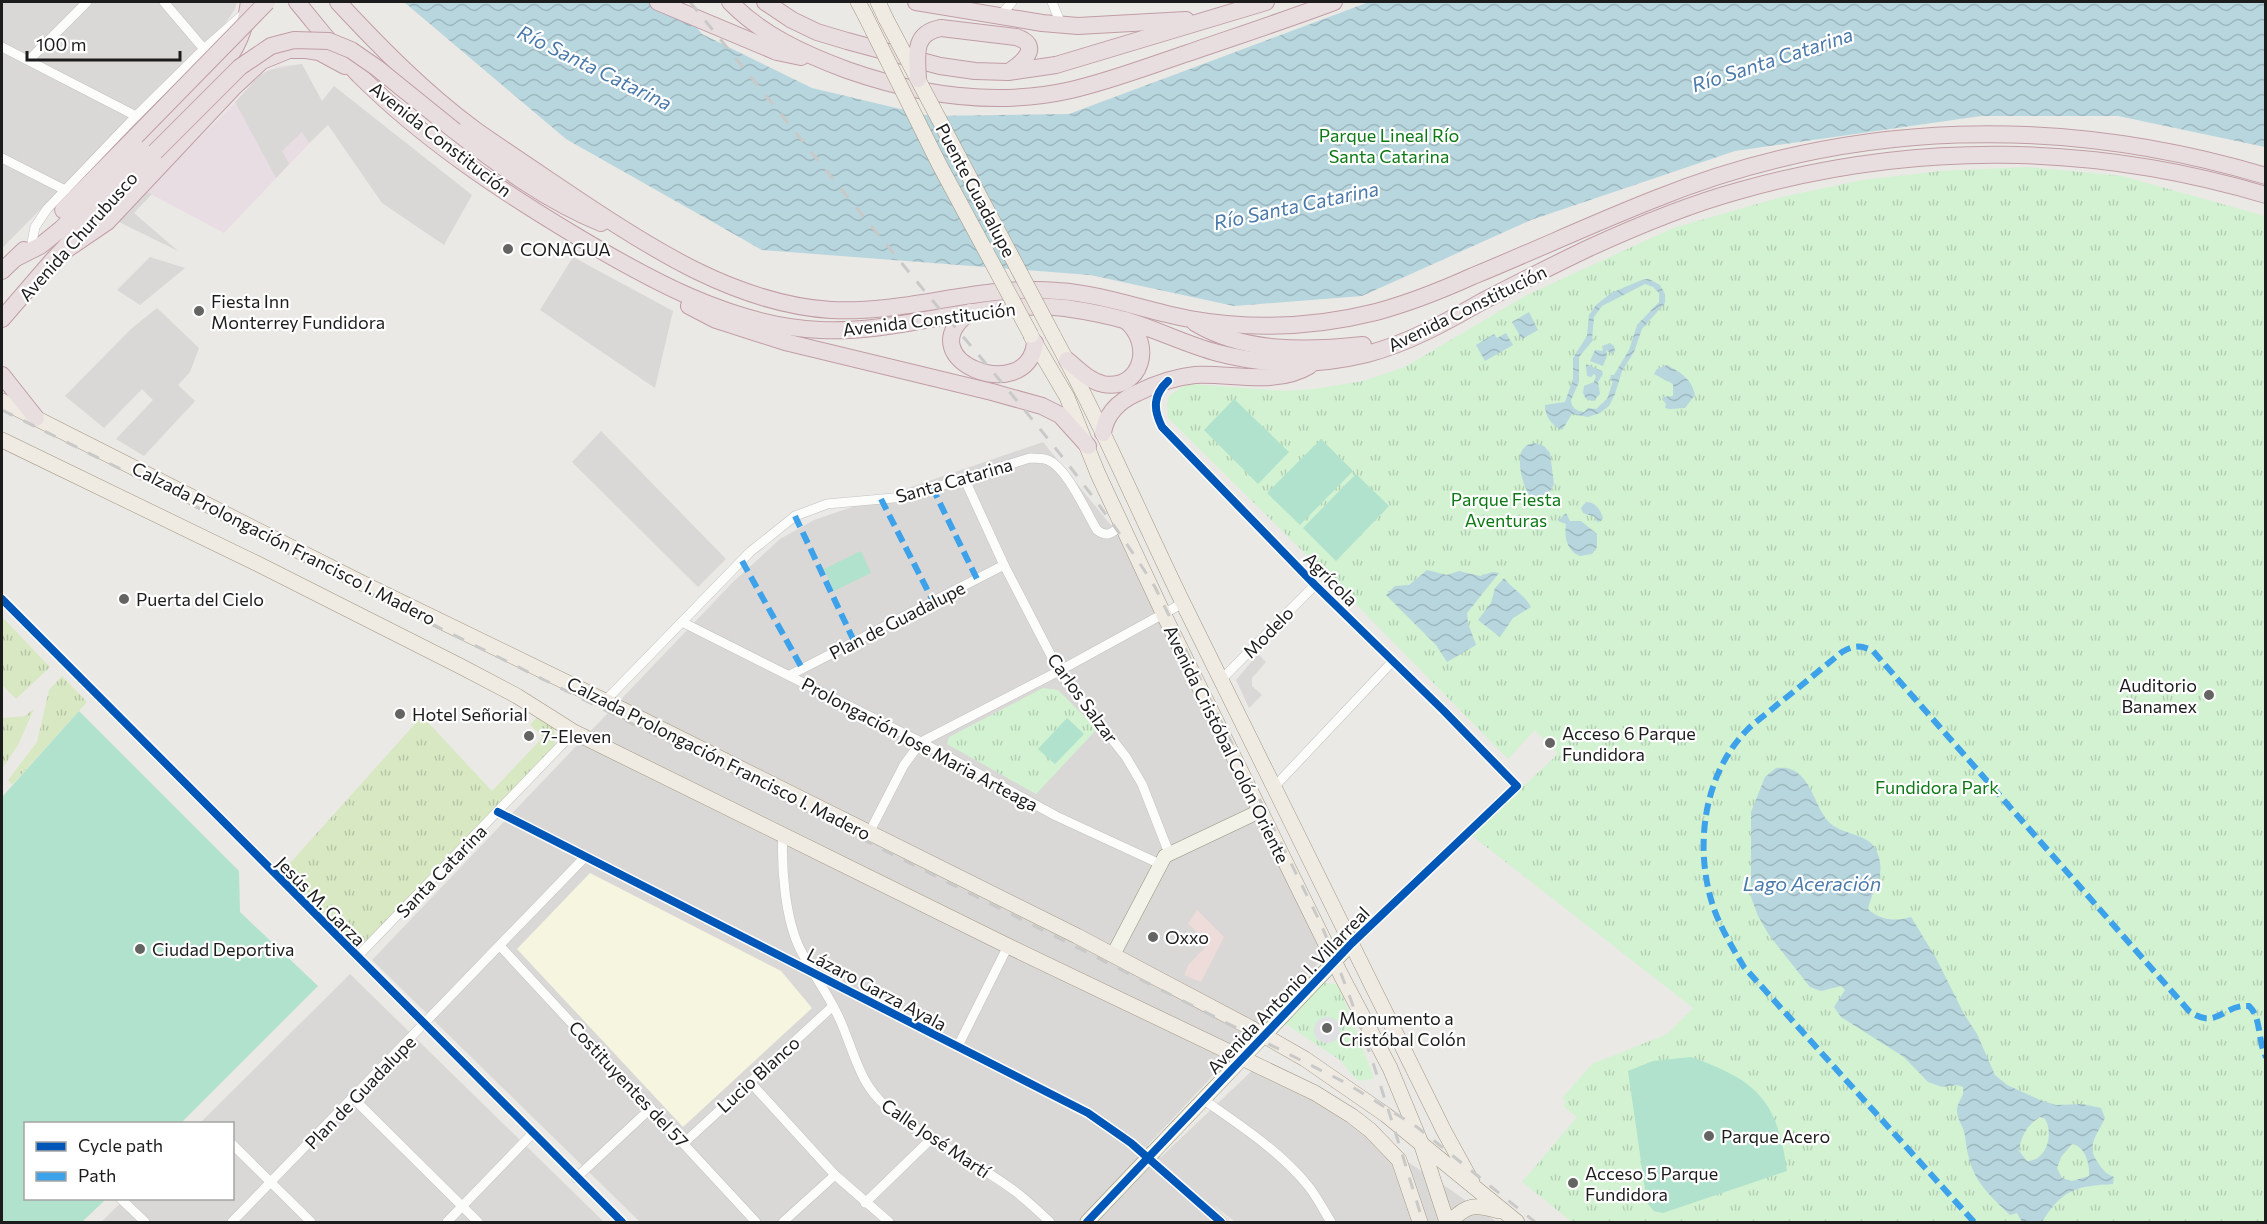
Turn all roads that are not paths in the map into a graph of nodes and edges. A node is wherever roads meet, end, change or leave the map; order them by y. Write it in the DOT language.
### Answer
graph roads {
  1 [pos="87,2"];
  2 [pos="164,2"];
  3 [pos="267,2"];
  4 [pos="297,2"];
  5 [pos="338,2"];
  6 [pos="658,2"];
  7 [pos="730,2"];
  8 [pos="765,2"];
  9 [pos="777,2"];
  10 [pos="878,2"];
  11 [pos="916,2"];
  12 [pos="1011,2"];
  13 [pos="1052,2"];
  14 [pos="1266,2"];
  15 [pos="1334,2"];
  16 [pos="248,6"];
  17 [pos="1239,7"];
  18 [pos="862,8"];
  19 [pos="999,17"];
  20 [pos="1211,19"];
  21 [pos="792,20"];
  22 [pos="1061,24"];
  23 [pos="2,47"];
  24 [pos="204,49"];
  25 [pos="814,58"];
  26 [pos="29,60"];
  27 [pos="1008,72"];
  28 [pos="360,75"];
  29 [pos="918,79"];
  30 [pos="136,116"];
  31 [pos="2,158"];
  32 [pos="2265,176"];
  33 [pos="65,190"];
  34 [pos="2265,195"];
  35 [pos="637,237"];
  36 [pos="32,242"];
  37 [pos="57,256"];
  38 [pos="6,265"];
  39 [pos="650,277"];
  40 [pos="14,307"];
  41 [pos="970,312"];
  42 [pos="1188,318"];
  43 [pos="2,319"];
  44 [pos="1125,320"];
  45 [pos="2,325"];
  46 [pos="1436,327"];
  47 [pos="1033,339"];
  48 [pos="1067,360"];
  49 [pos="1316,362"];
  50 [pos="2,375"];
  51 [pos="1168,381"];
  52 [pos="2,401"];
  53 [pos="36,418"];
  54 [pos="1103,433"];
  55 [pos="2,440"];
  56 [pos="1088,447"];
  57 [pos="964,478"];
  58 [pos="1121,526"];
  59 [pos="1004,565"];
  60 [pos="1315,585"];
  61 [pos="2,599"];
  62 [pos="1183,603"];
  63 [pos="1164,615"];
  64 [pos="682,622"];
  65 [pos="1393,661"];
  66 [pos="1059,671"];
  67 [pos="790,675"];
  68 [pos="1222,679"];
  69 [pos="605,701"];
  70 [pos="574,732"];
  71 [pos="921,742"];
  72 [pos="1275,786"];
  73 [pos="1517,786"];
  74 [pos="1260,811"];
  75 [pos="498,812"];
  76 [pos="783,833"];
  77 [pos="869,833"];
  78 [pos="1169,853"];
  79 [pos="586,856"];
  80 [pos="1160,864"];
  81 [pos="1352,943"];
  82 [pos="1008,946"];
  83 [pos="501,947"];
  84 [pos="1113,955"];
  85 [pos="357,957"];
  86 [pos="1334,961"];
  87 [pos="815,973"];
  88 [pos="833,1006"];
  89 [pos="424,1025"];
  90 [pos="1263,1035"];
  91 [pos="957,1048"];
  92 [pos="1242,1058"];
  93 [pos="750,1082"];
  94 [pos="354,1099"];
  95 [pos="1204,1100"];
  96 [pos="651,1108"];
  97 [pos="532,1134"];
  98 [pos="931,1139"];
  99 [pos="684,1143"];
  100 [pos="1421,1143"];
  101 [pos="234,1146"];
  102 [pos="1149,1159"];
  103 [pos="835,1175"];
  104 [pos="576,1178"];
  105 [pos="271,1183"];
  106 [pos="1477,1192"];
  107 [pos="122,1200"];
  108 [pos="865,1203"];
  109 [pos="462,1207"];
  110 [pos="1504,1213"];
  111 [pos="145,1222"];
  112 [pos="232,1222"];
  113 [pos="311,1222"];
  114 [pos="447,1222"];
  115 [pos="478,1222"];
  116 [pos="622,1222"];
  117 [pos="756,1222"];
  118 [pos="783,1222"];
  119 [pos="889,1222"];
  120 [pos="1050,1222"];
  121 [pos="1087,1222"];
  122 [pos="1221,1222"];
  123 [pos="1331,1222"];
  124 [pos="1420,1222"];
  125 [pos="1448,1222"];
  126 [pos="1517,1222"];
  1 -- 26 [label="street"];
  2 -- 24 [label="street"];
  3 -- 36 [label="highway, Avenida Churubusco, bridge"];
  4 -- 28 [label="highway, Avenida Constitución"];
  5 -- 35 [label="highway, Avenida Constitución"];
  6 -- 25 [label="highway"];
  7 -- 25 [label="highway"];
  8 -- 21 [label="highway"];
  9 -- 21 [label="highway"];
  10 -- 29 [label="main road, Puente Guadalupe, bridge"];
  11 -- 19 [label="highway"];
  12 -- 19 [label="street"];
  13 -- 22 [label="street"];
  14 -- 17 [label="highway"];
  15 -- 25 [label="highway"];
  16 -- 24 [label="street"];
  16 -- 38 [label="highway"];
  17 -- 20 [label="highway"];
  18 -- 47 [label="main road, Puente Guadalupe, bridge"];
  19 -- 22 [label="highway"];
  20 -- 22 [label="highway"];
  20 -- 27 [label="highway"];
  21 -- 27 [label="highway"];
  23 -- 26 [label="street"];
  24 -- 30 [label="street"];
  26 -- 30 [label="street"];
  27 -- 29 [label="highway, bridge"];
  28 -- 37 [label="highway"];
  28 -- 39 [label="highway, Avenida Constitución"];
  29 -- 48 [label="main road, Puente Guadalupe, bridge"];
  30 -- 33 [label="street"];
  31 -- 33 [label="street"];
  32 -- 42 [label="highway, Avenida Constitución"];
  33 -- 36 [label="street"];
  34 -- 46 [label="highway, Avenida Constitución"];
  35 -- 37 [label="highway, Avenida Churubusco, bridge"];
  35 -- 42 [label="highway, Avenida Constitución"];
  36 -- 38 [label="highway, Avenida Churubusco"];
  37 -- 40 [label="highway, Avenida Churubusco"];
  39 -- 41 [label="highway, Avenida Constitución"];
  39 -- 56 [label="highway"];
  40 -- 43 [label="highway, Avenida Churubusco"];
  40 -- 45 [label="highway"];
  41 -- 44 [label="highway, Avenida Constitución"];
  41 -- 47 [label="highway"];
  42 -- 46 [label="highway"];
  44 -- 48 [label="highway"];
  44 -- 49 [label="highway, Avenida Constitución"];
  46 -- 49 [label="highway, Avenida Constitución"];
  47 -- 56 [label="main road, Avenida Cristóbal Colón Oriente"];
  48 -- 54 [label="main road, Avenida Cristóbal Colón Oriente"];
  49 -- 51 [label="highway"];
  50 -- 53 [label="highway"];
  51 -- 54 [label="highway"];
  51 -- 60 [label="street, Agrícola"];
  52 -- 53 [label="main road, Calzada Prolongación Francisco I. Madero"];
  53 -- 69 [label="main road, Calzada Prolongación Francisco I. Madero"];
  54 -- 62 [label="main road, Avenida Cristóbal Colón Oriente"];
  55 -- 70 [label="main road, Calzada Prolongación Francisco I. Madero"];
  56 -- 58 [label="main road, Avenida Cristóbal Colón Oriente"];
  57 -- 58 [label="street, Santa Catarina"];
  57 -- 59 [label="street, Carlos Salzar"];
  57 -- 64 [label="street, Santa Catarina"];
  58 -- 63 [label="main road, Avenida Cristóbal Colón Oriente"];
  59 -- 66 [label="street, Carlos Salzar"];
  59 -- 67 [label="street, Plan de Guadalupe"];
  60 -- 65 [label="street, Agrícola"];
  60 -- 68 [label="street, Modelo"];
  61 -- 85 [label="street, Jesús M. Garza"];
  62 -- 63 [label="street"];
  62 -- 68 [label="main road, Avenida Cristóbal Colón Oriente"];
  63 -- 66 [label="street"];
  63 -- 74 [label="main road, Avenida Cristóbal Colón Oriente"];
  64 -- 67 [label="street, Prolongación Jose Maria Arteaga"];
  64 -- 69 [label="street, Santa Catarina"];
  65 -- 72 [label="street"];
  65 -- 73 [label="street, Agrícola"];
  66 -- 71 [label="street"];
  66 -- 78 [label="street, Carlos Salzar"];
  67 -- 71 [label="street, Prolongación Jose Maria Arteaga"];
  68 -- 72 [label="main road, Avenida Cristóbal Colón Oriente"];
  69 -- 77 [label="main road, Calzada Prolongación Francisco I. Madero"];
  70 -- 75 [label="street, Santa Catarina"];
  70 -- 76 [label="main road, Calzada Prolongación Francisco I. Madero"];
  71 -- 77 [label="street"];
  71 -- 80 [label="street, Prolongación Jose Maria Arteaga"];
  72 -- 81 [label="main road, Avenida Cristóbal Colón Oriente"];
  73 -- 81 [label="street, Avenida Antonio I. Villarreal"];
  74 -- 78 [label="street"];
  74 -- 86 [label="main road, Avenida Cristóbal Colón Oriente"];
  75 -- 79 [label="street, Lázaro Garza Ayala"];
  75 -- 85 [label="street, Santa Catarina"];
  76 -- 82 [label="main road, Calzada Prolongación Francisco I. Madero"];
  76 -- 87 [label="street, Calle José Martí"];
  77 -- 84 [label="main road, Calzada Prolongación Francisco I. Madero"];
  78 -- 80 [label="street"];
  79 -- 83 [label="street, Plan de Guadalupe"];
  79 -- 87 [label="street, Lázaro Garza Ayala"];
  80 -- 84 [label="street"];
  81 -- 86 [label="street, Avenida Antonio I. Villarreal"];
  81 -- 106 [label="main road, Avenida Cristóbal Colón Oriente"];
  82 -- 91 [label="street"];
  82 -- 92 [label="main road, Calzada Prolongación Francisco I. Madero"];
  83 -- 89 [label="street, Plan de Guadalupe"];
  83 -- 96 [label="street, Costituyentes del 57"];
  84 -- 90 [label="main road, Calzada Prolongación Francisco I. Madero"];
  85 -- 89 [label="street, Jesús M. Garza"];
  86 -- 90 [label="street, Avenida Antonio I. Villarreal"];
  86 -- 100 [label="main road, Avenida Cristóbal Colón Oriente"];
  87 -- 88 [label="street, Calle José Martí"];
  87 -- 91 [label="street, Lázaro Garza Ayala"];
  88 -- 93 [label="street, Lucio Blanco"];
  88 -- 98 [label="street, Calle José Martí"];
  89 -- 94 [label="street, Plan de Guadalupe"];
  89 -- 97 [label="street, Jesús M. Garza"];
  90 -- 92 [label="street, Avenida Antonio I. Villarreal"];
  90 -- 100 [label="main road, Calzada Prolongación Francisco I. Madero"];
  91 -- 102 [label="street, Lázaro Garza Ayala"];
  92 -- 95 [label="street, Avenida Antonio I. Villarreal"];
  92 -- 124 [label="main road, Calzada Prolongación Francisco I. Madero"];
  93 -- 99 [label="street, Lucio Blanco"];
  93 -- 103 [label="street"];
  94 -- 105 [label="street, Plan de Guadalupe"];
  94 -- 109 [label="street"];
  95 -- 102 [label="street, Avenida Antonio I. Villarreal"];
  95 -- 123 [label="street"];
  96 -- 99 [label="street, Costituyentes del 57"];
  96 -- 104 [label="street"];
  97 -- 104 [label="street, Jesús M. Garza"];
  97 -- 109 [label="street"];
  98 -- 108 [label="street"];
  98 -- 120 [label="street, Calle José Martí"];
  99 -- 117 [label="street, Costituyentes del 57"];
  100 -- 106 [label="main road, Calzada Prolongación Francisco I. Madero"];
  100 -- 125 [label="main road, Avenida Cristóbal Colón Oriente"];
  101 -- 105 [label="street"];
  102 -- 121 [label="street, Avenida Antonio I. Villarreal"];
  102 -- 122 [label="street, Lázaro Garza Ayala"];
  103 -- 108 [label="street"];
  103 -- 118 [label="street"];
  104 -- 116 [label="street, Jesús M. Garza"];
  105 -- 112 [label="street, Plan de Guadalupe"];
  105 -- 113 [label="street"];
  106 -- 110 [label="main road, Calzada Prolongación Francisco I. Madero"];
  107 -- 111 [label="street"];
  108 -- 119 [label="street"];
  109 -- 114 [label="street"];
  109 -- 115 [label="street"];
  110 -- 125 [label="main road"];
  110 -- 126 [label="main road, Calzada Prolongación Francisco I. Madero"];
}
